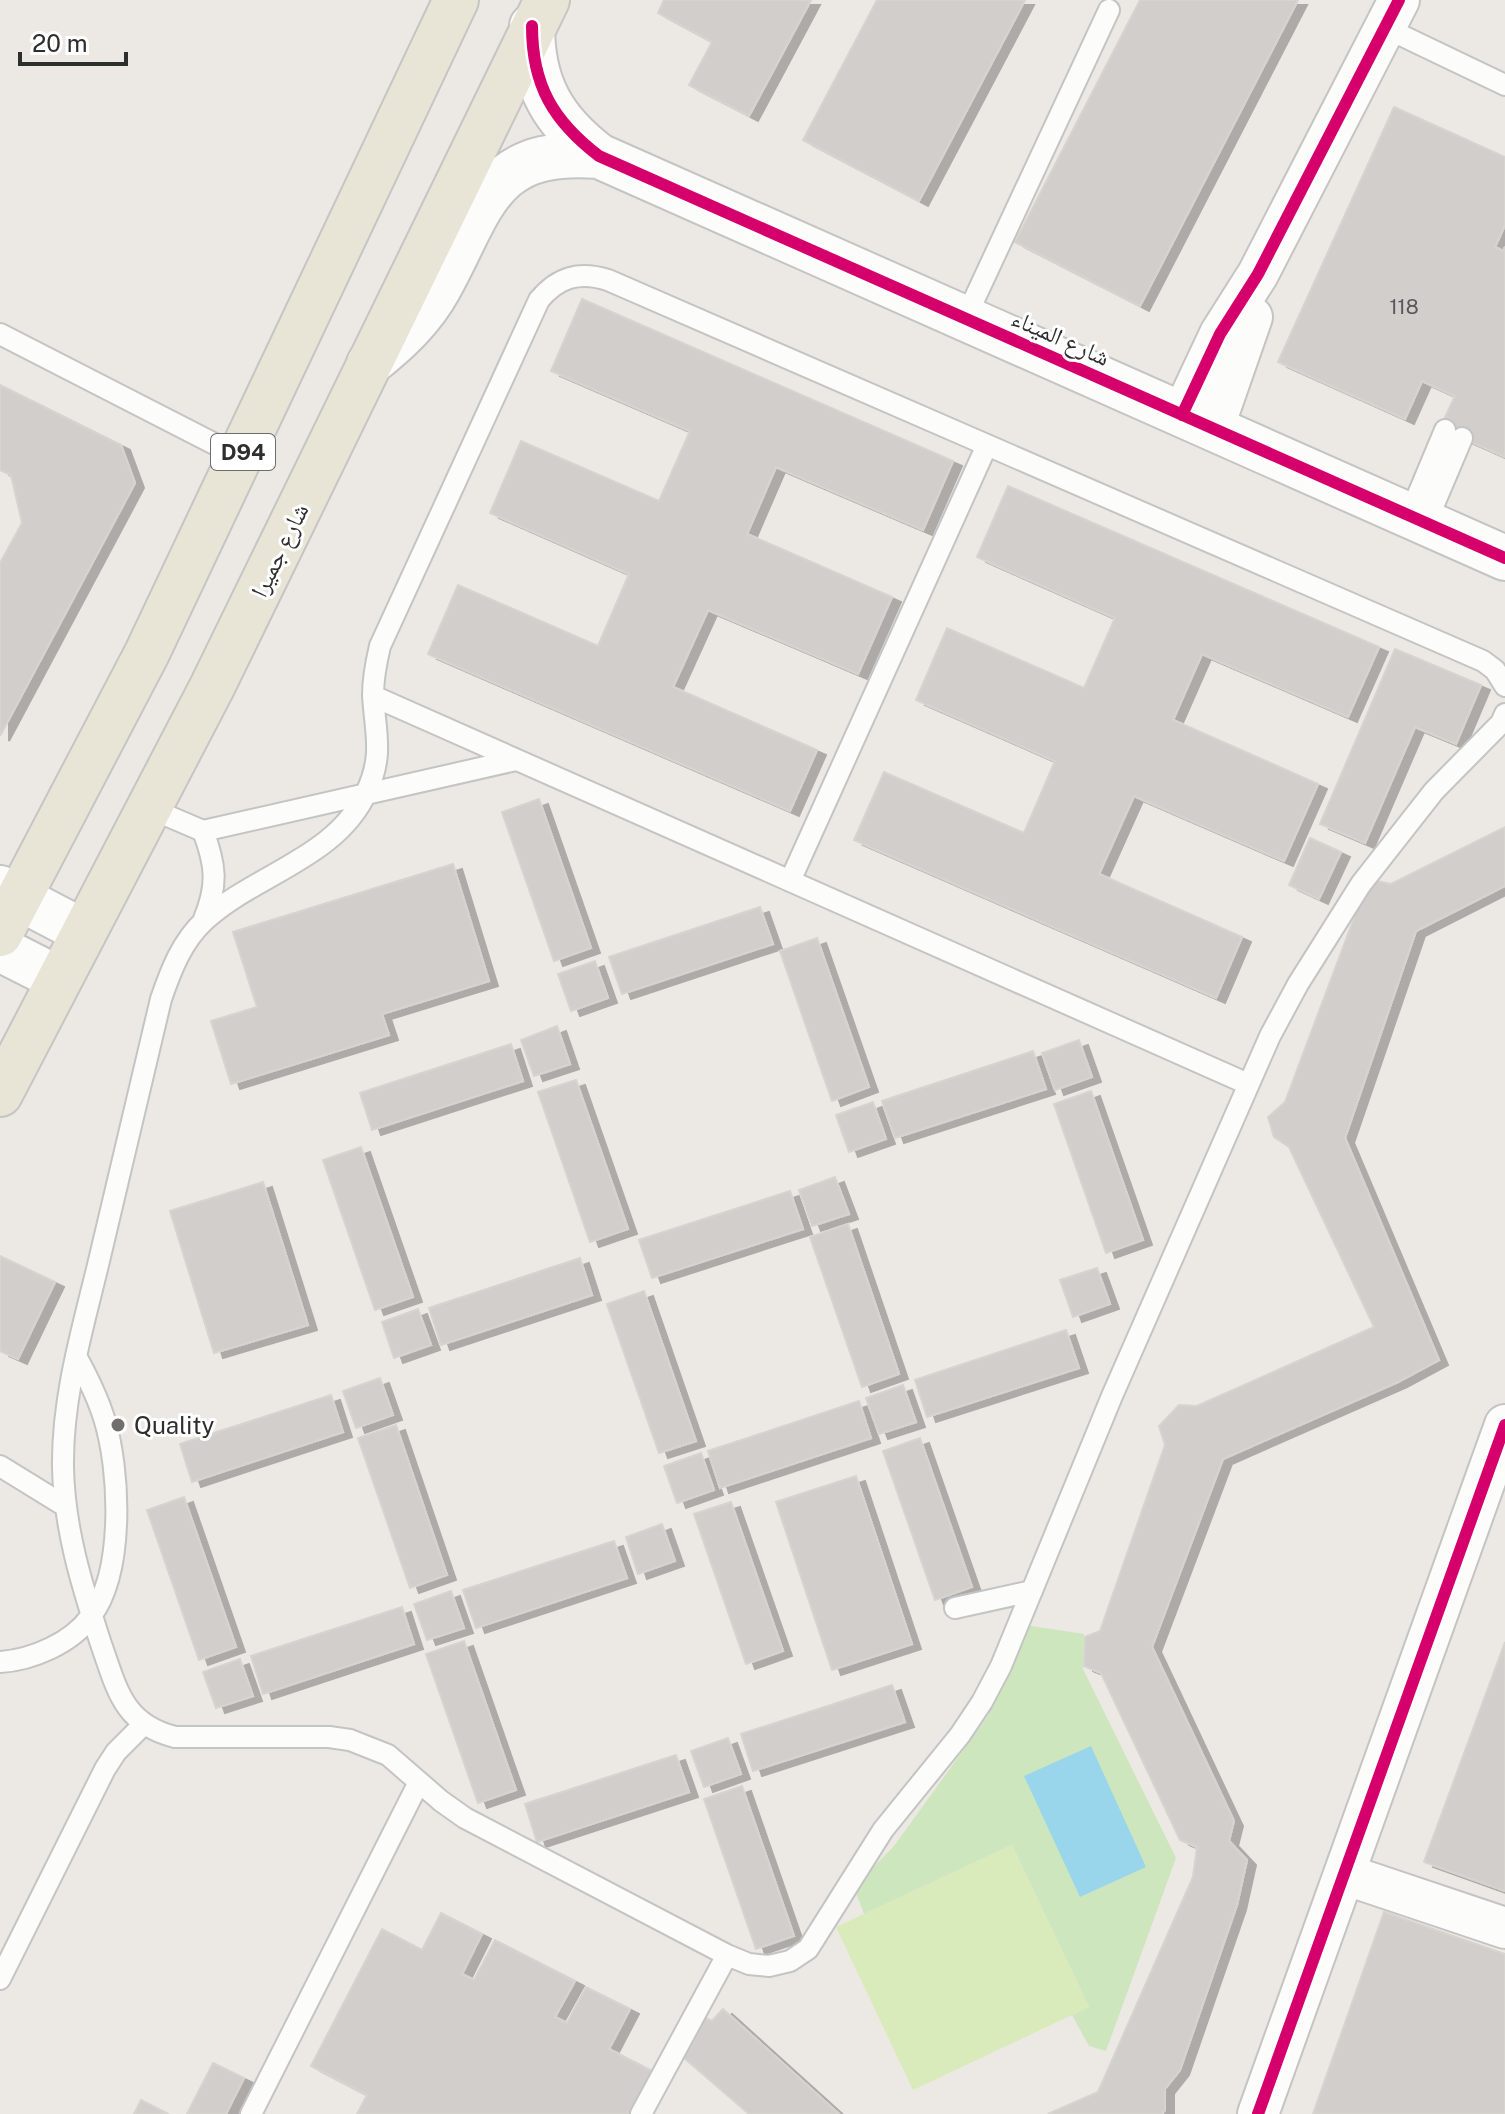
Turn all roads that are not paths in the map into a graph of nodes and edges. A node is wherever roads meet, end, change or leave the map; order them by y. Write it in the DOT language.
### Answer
graph roads {
  1 [pos="447,3"];
  2 [pos="1109,10"];
  3 [pos="540,13"];
  4 [pos="1393,14"];
  5 [pos="1505,85"];
  6 [pos="599,156"];
  7 [pos="965,319"];
  8 [pos="0,334"];
  9 [pos="369,364"];
  10 [pos="1197,422"];
  11 [pos="1454,434"];
  12 [pos="987,445"];
  13 [pos="240,457"];
  14 [pos="1418,519"];
  15 [pos="1505,558"];
  16 [pos="1505,686"];
  17 [pos="373,696"];
  18 [pos="1505,714"];
  19 [pos="516,760"];
  20 [pos="366,793"];
  21 [pos="149,808"];
  22 [pos="203,831"];
  23 [pos="790,881"];
  24 [pos="6,907"];
  25 [pos="203,922"];
  26 [pos="84,932"];
  27 [pos="0,949"];
  28 [pos="59,979"];
  29 [pos="1248,1084"];
  30 [pos="0,1094"];
  31 [pos="76,1356"];
  32 [pos="1505,1425"];
  33 [pos="0,1466"];
  34 [pos="65,1506"];
  35 [pos="1032,1591"];
  36 [pos="955,1608"];
  37 [pos="92,1616"];
  38 [pos="0,1662"];
  39 [pos="144,1724"];
  40 [pos="419,1782"];
  41 [pos="1344,1874"];
  42 [pos="1505,1928"];
  43 [pos="727,1955"];
  44 [pos="0,1979"];
  45 [pos="251,2114"];
  46 [pos="641,2114"];
  47 [pos="1258,2114"];
  1 -- 13 [label="main road, D94"];
  2 -- 7 [label="lane"];
  3 -- 6 [label="street"];
  3 -- 9 [label="main road, شارع جميرا"];
  4 -- 5 [label="lane"];
  4 -- 10 [label="street"];
  6 -- 7 [label="street, شارع الميناء"];
  6 -- 9 [label="street"];
  7 -- 10 [label="street, شارع الميناء"];
  8 -- 13 [label="lane"];
  9 -- 21 [label="main road, شارع جميرا"];
  10 -- 14 [label="street, شارع الميناء"];
  11 -- 14 [label="lane"];
  12 -- 16 [label="lane"];
  12 -- 17 [label="lane"];
  12 -- 23 [label="lane"];
  13 -- 24 [label="main road, D94"];
  14 -- 15 [label="street, شارع الميناء"];
  17 -- 19 [label="lane"];
  17 -- 20 [label="lane"];
  18 -- 29 [label="lane"];
  19 -- 20 [label="lane"];
  19 -- 23 [label="lane"];
  20 -- 22 [label="lane"];
  20 -- 25 [label="lane"];
  21 -- 22 [label="lane"];
  21 -- 26 [label="main road, شارع جميرا"];
  22 -- 25 [label="lane"];
  23 -- 29 [label="lane"];
  24 -- 26 [label="street"];
  25 -- 31 [label="lane"];
  26 -- 28 [label="main road, شارع جميرا"];
  27 -- 28 [label="street"];
  28 -- 30 [label="main road, شارع جميرا"];
  29 -- 35 [label="lane"];
  31 -- 34 [label="lane"];
  31 -- 37 [label="lane"];
  32 -- 41 [label="street"];
  33 -- 34 [label="lane"];
  34 -- 37 [label="lane"];
  35 -- 36 [label="lane"];
  35 -- 43 [label="lane"];
  37 -- 38 [label="lane"];
  37 -- 39 [label="lane"];
  39 -- 40 [label="lane"];
  39 -- 44 [label="lane"];
  40 -- 43 [label="lane"];
  40 -- 45 [label="lane"];
  41 -- 42 [label="street"];
  41 -- 47 [label="street"];
  43 -- 46 [label="lane"];
}
